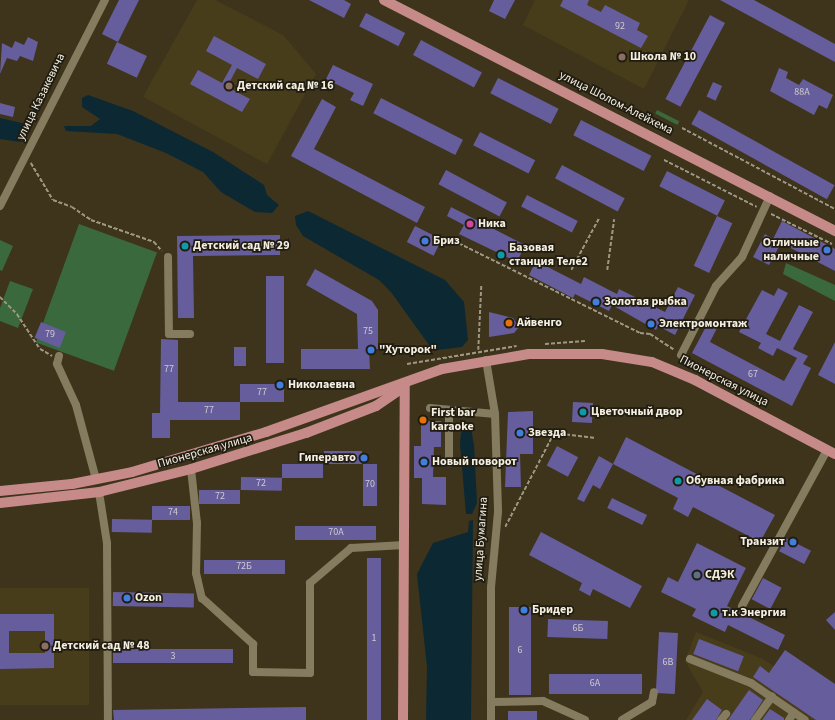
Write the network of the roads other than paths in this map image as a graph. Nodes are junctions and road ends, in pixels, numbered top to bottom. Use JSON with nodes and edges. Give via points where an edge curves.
{"nodes":[{"id":1,"x":105,"y":0,"type":"edge"},
{"id":2,"x":384,"y":0,"type":"edge"},
{"id":3,"x":770,"y":196,"type":"junction"},
{"id":4,"x":0,"y":206,"type":"edge"},
{"id":5,"x":835,"y":231,"type":"edge"},
{"id":6,"x":168,"y":257,"type":"road end"},
{"id":7,"x":190,"y":334,"type":"dead end"},
{"id":8,"x":681,"y":355,"type":"road end"},
{"id":9,"x":58,"y":360,"type":"road end"},
{"id":10,"x":486,"y":360,"type":"junction"},
{"id":11,"x":405,"y":385,"type":"junction"},
{"id":12,"x":430,"y":408,"type":"dead end"},
{"id":13,"x":449,"y":410,"type":"junction"},
{"id":14,"x":495,"y":414,"type":"junction"},
{"id":15,"x":831,"y":452,"type":"edge"},
{"id":16,"x":449,"y":463,"type":"dead end"},
{"id":17,"x":191,"y":469,"type":"junction"},
{"id":18,"x":96,"y":479,"type":"junction"},
{"id":19,"x":0,"y":491,"type":"edge"},
{"id":20,"x":99,"y":492,"type":"junction"},
{"id":21,"x":0,"y":503,"type":"edge"},
{"id":22,"x":404,"y":545,"type":"junction"},
{"id":23,"x":742,"y":606,"type":"dead end"},
{"id":24,"x":690,"y":659,"type":"dead end"},
{"id":25,"x":654,"y":692,"type":"dead end"},
{"id":26,"x":772,"y":697,"type":"junction"},
{"id":27,"x":491,"y":702,"type":"junction"},
{"id":28,"x":565,"y":711,"type":"junction"},
{"id":29,"x":794,"y":712,"type":"junction"},
{"id":30,"x":107,"y":720,"type":"edge"},
{"id":31,"x":403,"y":720,"type":"edge"},
{"id":32,"x":492,"y":720,"type":"edge"},
{"id":33,"x":565,"y":720,"type":"edge"},
{"id":34,"x":585,"y":720,"type":"edge"},
{"id":35,"x":622,"y":720,"type":"edge"},
{"id":36,"x":755,"y":720,"type":"edge"},
{"id":37,"x":789,"y":720,"type":"edge"},
{"id":38,"x":805,"y":720,"type":"edge"}],
"edges":[{"from":1,"to":4,"type":"street","name":"улица Казакевича"},
{"from":2,"to":3,"type":"main road","name":"улица Шолом-Алейхема"},
{"from":3,"to":5,"type":"main road","name":"улица Шолом-Алейхема"},
{"from":3,"to":8,"type":"street","via":[[742,257],[716,286]]},
{"from":6,"to":7,"type":"street","via":[[169,334]]},
{"from":9,"to":18,"type":"street","via":[[76,405]]},
{"from":10,"to":11,"type":"main road","name":"Пионерская улица","via":[[442,369]]},
{"from":10,"to":14,"type":"street","name":"улица Бумагина"},
{"from":10,"to":15,"type":"main road","name":"Пионерская улица","via":[[529,354],[582,354],[652,362],[695,380]]},
{"from":11,"to":17,"type":"main road","name":"Пионерская улица","via":[[376,406],[306,433]]},
{"from":11,"to":18,"type":"main road","name":"Пионерская улица","via":[[175,460]]},
{"from":11,"to":22,"type":"main road"},
{"from":12,"to":13,"type":"street"},
{"from":13,"to":14,"type":"street"},
{"from":13,"to":16,"type":"street"},
{"from":14,"to":27,"type":"street","name":"улица Бумагина","via":[[498,512],[491,587]]},
{"from":15,"to":23,"type":"street"},
{"from":17,"to":20,"type":"main road","name":"Пионерская улица"},
{"from":17,"to":22,"type":"street","via":[[197,523],[196,573],[202,598],[253,644],[253,672],[310,673],[310,583],[351,548]]},
{"from":18,"to":19,"type":"main road","name":"Пионерская улица"},
{"from":18,"to":20,"type":"main road"},
{"from":20,"to":21,"type":"main road","name":"Пионерская улица"},
{"from":20,"to":30,"type":"street","via":[[107,543]]},
{"from":22,"to":31,"type":"main road"},
{"from":24,"to":26,"type":"street","via":[[751,684]]},
{"from":25,"to":35,"type":"street","via":[[652,702]]},
{"from":26,"to":29,"type":"street"},
{"from":26,"to":36,"type":"street"},
{"from":27,"to":28,"type":"street","via":[[544,701]]},
{"from":27,"to":32,"type":"street","name":"улица Бумагина"},
{"from":28,"to":33,"type":"street"},
{"from":28,"to":34,"type":"street"},
{"from":29,"to":37,"type":"street"},
{"from":29,"to":38,"type":"street"}]}
